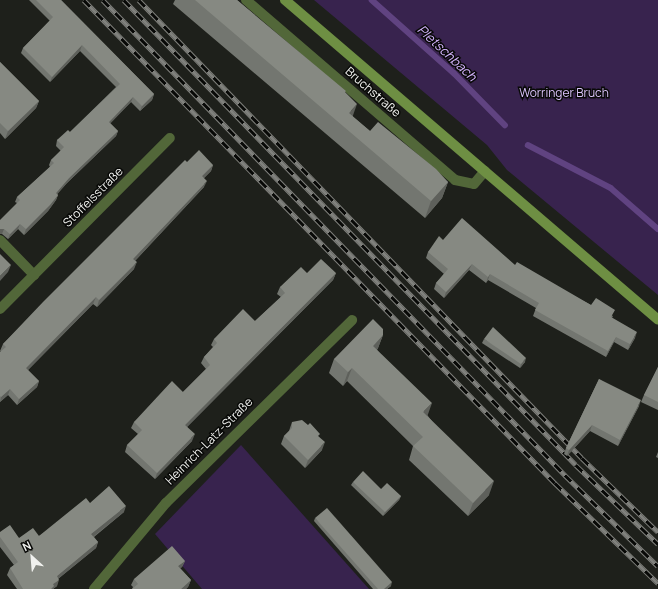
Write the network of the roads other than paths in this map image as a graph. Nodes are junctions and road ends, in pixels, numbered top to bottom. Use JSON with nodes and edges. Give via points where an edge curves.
{"nodes":[{"id":1,"x":246,"y":0,"type":"edge"},
{"id":2,"x":285,"y":0,"type":"edge"},
{"id":3,"x":170,"y":138,"type":"dead end"},
{"id":4,"x":485,"y":171,"type":"junction"},
{"id":5,"x":0,"y":240,"type":"edge"},
{"id":6,"x":34,"y":275,"type":"junction"},
{"id":7,"x":0,"y":309,"type":"edge"},
{"id":8,"x":352,"y":320,"type":"dead end"},
{"id":9,"x":658,"y":320,"type":"edge"},
{"id":10,"x":94,"y":589,"type":"edge"}],
"edges":[{"from":1,"to":4,"type":"street","name":"Bruchstraße","via":[[455,180],[474,184]]},
{"from":2,"to":4,"type":"main road","name":"Bruchstraße"},
{"from":3,"to":6,"type":"street","name":"Stoffelsstraße"},
{"from":4,"to":9,"type":"main road","name":"Bruchstraße"},
{"from":5,"to":6,"type":"street"},
{"from":6,"to":7,"type":"street","name":"Stoffelsstraße"},
{"from":8,"to":10,"type":"street","name":"Heinrich-Latz-Straße","via":[[166,503]]}]}
